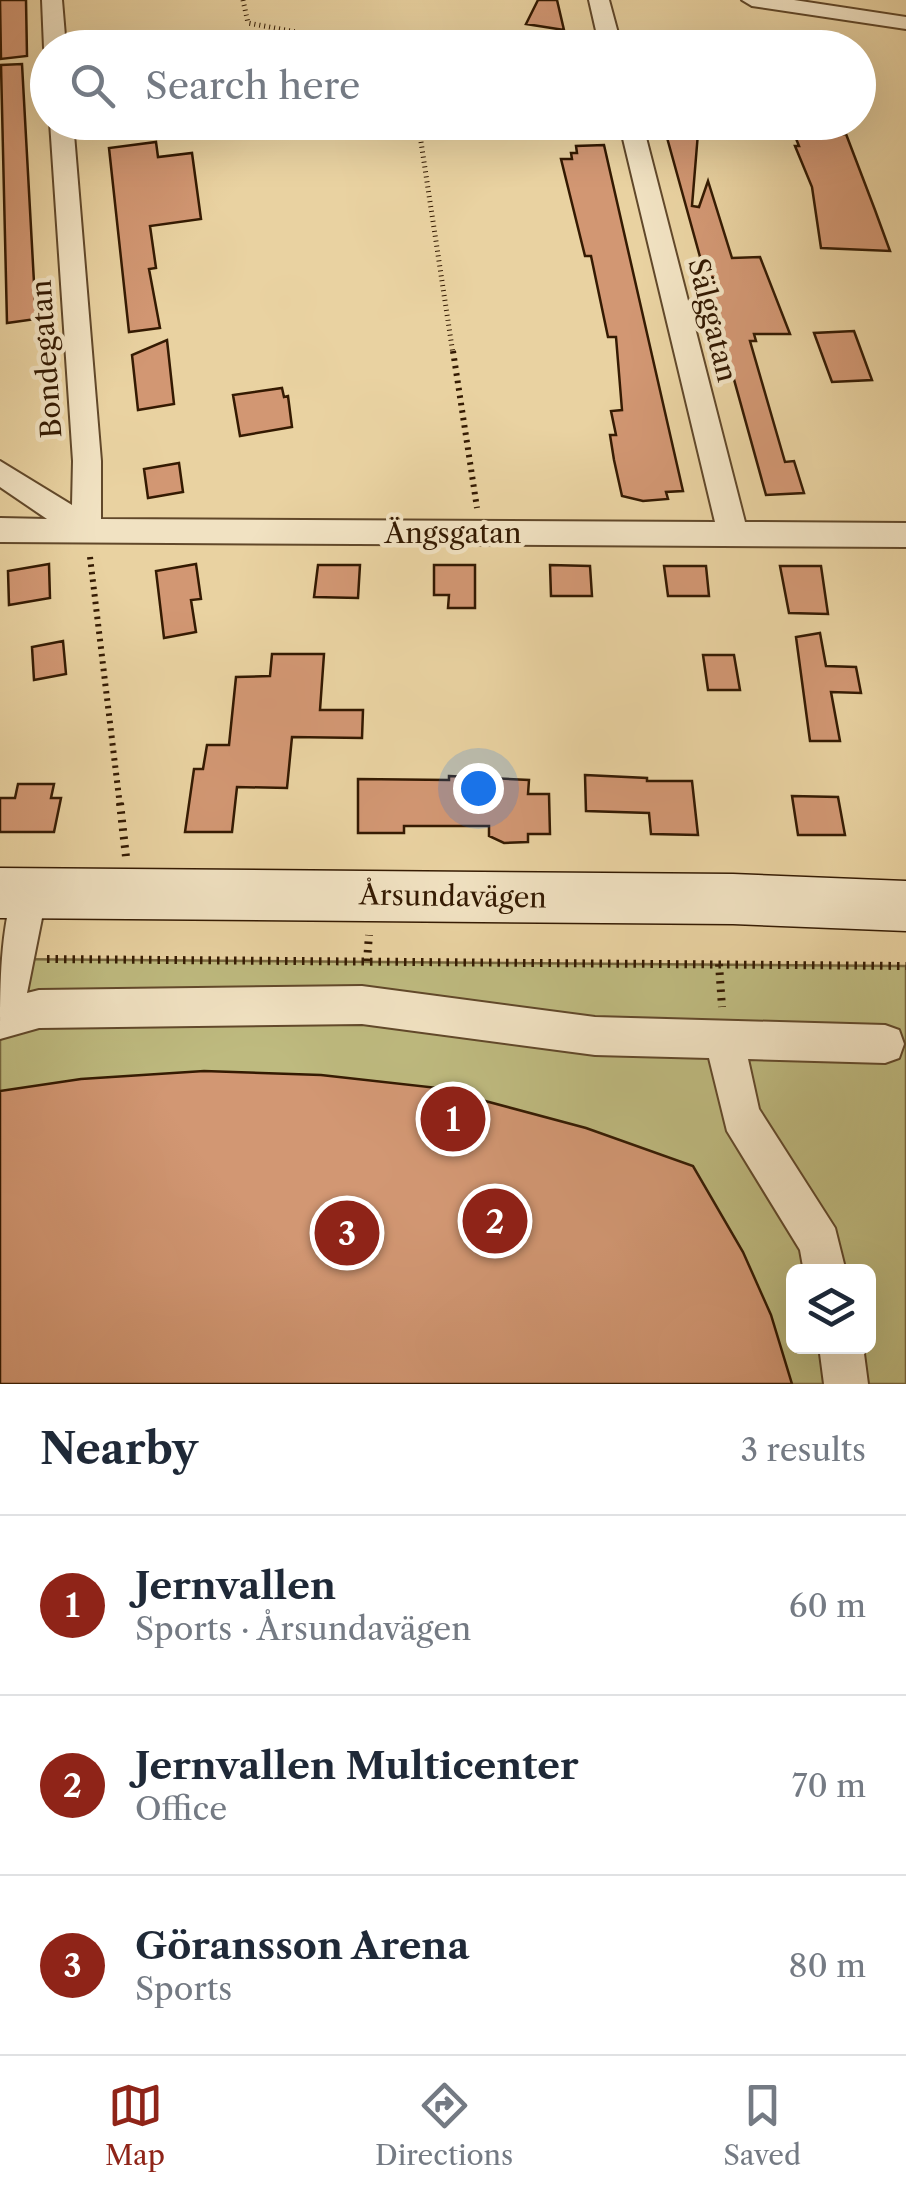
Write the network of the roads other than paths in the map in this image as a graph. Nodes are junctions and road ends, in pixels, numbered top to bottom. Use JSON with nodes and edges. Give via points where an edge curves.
{"nodes":[{"id":1,"x":52,"y":0,"type":"edge"},
{"id":2,"x":599,"y":0,"type":"edge"},
{"id":3,"x":752,"y":0,"type":"edge"},
{"id":4,"x":906,"y":23,"type":"edge"},
{"id":5,"x":54,"y":30,"type":"edge"},
{"id":6,"x":606,"y":30,"type":"edge"},
{"id":7,"x":62,"y":140,"type":"edge"},
{"id":8,"x":634,"y":140,"type":"edge"},
{"id":9,"x":0,"y":472,"type":"edge"},
{"id":10,"x":0,"y":530,"type":"edge"},
{"id":11,"x":86,"y":530,"type":"junction"},
{"id":12,"x":733,"y":534,"type":"junction"},
{"id":13,"x":906,"y":534,"type":"edge"},
{"id":14,"x":14,"y":893,"type":"edge"},
{"id":15,"x":906,"y":906,"type":"edge"},
{"id":16,"x":1,"y":1019,"type":"edge"},
{"id":17,"x":725,"y":1042,"type":"junction"},
{"id":18,"x":886,"y":1044,"type":"dead end"},
{"id":19,"x":824,"y":1264,"type":"edge"},
{"id":20,"x":842,"y":1354,"type":"edge"},
{"id":21,"x":846,"y":1384,"type":"edge"}],
"edges":[{"from":1,"to":5,"type":"street"},
{"from":2,"to":6,"type":"street"},
{"from":3,"to":4,"type":"street"},
{"from":7,"to":11,"type":"street","name":"Bondegatan"},
{"from":8,"to":12,"type":"street","name":"Sälggatan"},
{"from":9,"to":11,"type":"street"},
{"from":10,"to":11,"type":"street","name":"Ängsgatan"},
{"from":11,"to":12,"type":"street","name":"Ängsgatan"},
{"from":12,"to":13,"type":"street","name":"Ängsgatan"},
{"from":14,"to":15,"type":"main road","name":"Årsundavägen"},
{"from":14,"to":16,"type":"street","via":[[15,959]]},
{"from":16,"to":17,"type":"street","via":[[39,1010],[362,1005],[595,1036]]},
{"from":17,"to":18,"type":"street"},
{"from":17,"to":19,"type":"street","via":[[741,1117],[820,1243]]},
{"from":20,"to":21,"type":"street"}]}
